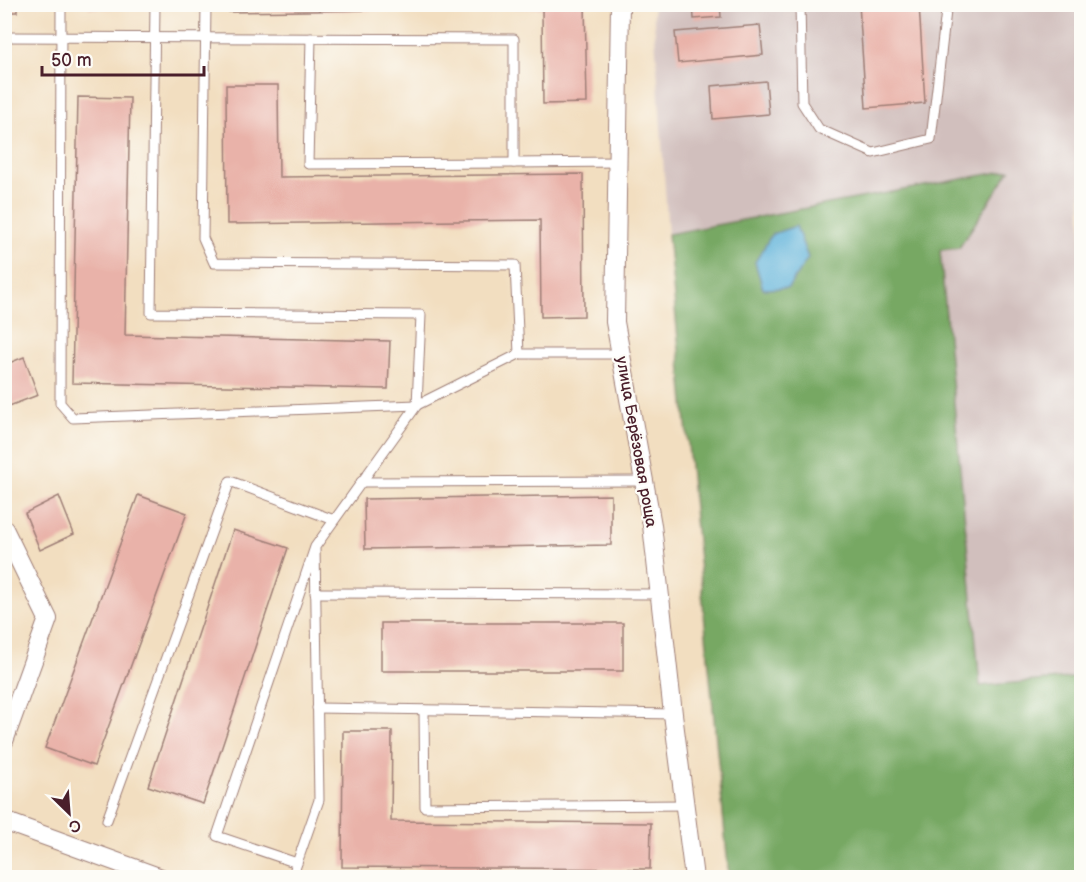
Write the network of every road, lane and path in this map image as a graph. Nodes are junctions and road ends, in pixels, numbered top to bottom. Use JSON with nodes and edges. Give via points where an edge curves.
{"nodes":[{"id":1,"x":61,"y":4,"type":"edge"},
{"id":2,"x":155,"y":4,"type":"edge"},
{"id":3,"x":206,"y":4,"type":"edge"},
{"id":4,"x":620,"y":4,"type":"edge"},
{"id":5,"x":800,"y":4,"type":"edge"},
{"id":6,"x":945,"y":4,"type":"edge"},
{"id":7,"x":4,"y":37,"type":"edge"},
{"id":8,"x":61,"y":38,"type":"junction"},
{"id":9,"x":154,"y":38,"type":"junction"},
{"id":10,"x":206,"y":38,"type":"junction"},
{"id":11,"x":311,"y":38,"type":"junction"},
{"id":12,"x":618,"y":162,"type":"junction"},
{"id":13,"x":514,"y":163,"type":"junction"},
{"id":14,"x":519,"y":354,"type":"junction"},
{"id":15,"x":621,"y":354,"type":"junction"},
{"id":16,"x":417,"y":405,"type":"junction"},
{"id":17,"x":644,"y":481,"type":"junction"},
{"id":18,"x":361,"y":482,"type":"junction"},
{"id":19,"x":334,"y":520,"type":"junction"},
{"id":20,"x":4,"y":529,"type":"edge"},
{"id":21,"x":315,"y":547,"type":"junction"},
{"id":22,"x":315,"y":593,"type":"junction"},
{"id":23,"x":659,"y":594,"type":"junction"},
{"id":24,"x":318,"y":708,"type":"junction"},
{"id":25,"x":424,"y":710,"type":"junction"},
{"id":26,"x":673,"y":714,"type":"junction"},
{"id":27,"x":4,"y":741,"type":"edge"},
{"id":28,"x":685,"y":805,"type":"junction"},
{"id":29,"x":107,"y":820,"type":"dead end"},
{"id":30,"x":4,"y":821,"type":"edge"},
{"id":31,"x":297,"y":863,"type":"junction"},
{"id":32,"x":161,"y":878,"type":"edge"},
{"id":33,"x":292,"y":878,"type":"edge"},
{"id":34,"x":694,"y":878,"type":"edge"}],
"edges":[{"from":1,"to":8,"type":"lane"},
{"from":2,"to":9,"type":"lane"},
{"from":3,"to":10,"type":"lane"},
{"from":4,"to":12,"type":"street","name":"улица Берёзовая роща"},
{"from":5,"to":6,"type":"lane","via":[[802,103],[819,129],[873,153],[931,139]]},
{"from":7,"to":8,"type":"lane"},
{"from":8,"to":9,"type":"lane"},
{"from":8,"to":16,"type":"lane","via":[[60,403],[72,418]]},
{"from":9,"to":10,"type":"lane"},
{"from":9,"to":16,"type":"lane","via":[[151,313],[421,315]]},
{"from":10,"to":11,"type":"lane"},
{"from":10,"to":14,"type":"lane","via":[[203,238],[214,263],[515,265]]},
{"from":11,"to":13,"type":"lane","via":[[514,39]]},
{"from":11,"to":13,"type":"lane","via":[[308,164]]},
{"from":12,"to":13,"type":"lane"},
{"from":12,"to":15,"type":"street","name":"улица Берёзовая роща","via":[[615,322]]},
{"from":14,"to":15,"type":"lane"},
{"from":14,"to":16,"type":"lane"},
{"from":15,"to":17,"type":"street","name":"улица Берёзовая роща"},
{"from":16,"to":18,"type":"lane"},
{"from":17,"to":18,"type":"lane"},
{"from":17,"to":23,"type":"street","name":"улица Берёзовая роща"},
{"from":18,"to":19,"type":"lane"},
{"from":19,"to":21,"type":"lane"},
{"from":19,"to":29,"type":"lane","via":[[230,481]]},
{"from":20,"to":27,"type":"street","via":[[48,619]]},
{"from":21,"to":22,"type":"lane"},
{"from":21,"to":31,"type":"lane","via":[[217,836]]},
{"from":22,"to":23,"type":"lane"},
{"from":22,"to":24,"type":"lane"},
{"from":23,"to":26,"type":"street","name":"улица Берёзовая роща"},
{"from":24,"to":25,"type":"lane"},
{"from":24,"to":31,"type":"lane","via":[[319,800]]},
{"from":25,"to":26,"type":"lane"},
{"from":25,"to":28,"type":"lane","via":[[424,807]]},
{"from":26,"to":28,"type":"street","name":"улица Берёзовая роща"},
{"from":28,"to":34,"type":"street","name":"улица Берёзовая роща"},
{"from":30,"to":32,"type":"street"},
{"from":31,"to":33,"type":"lane"}]}
